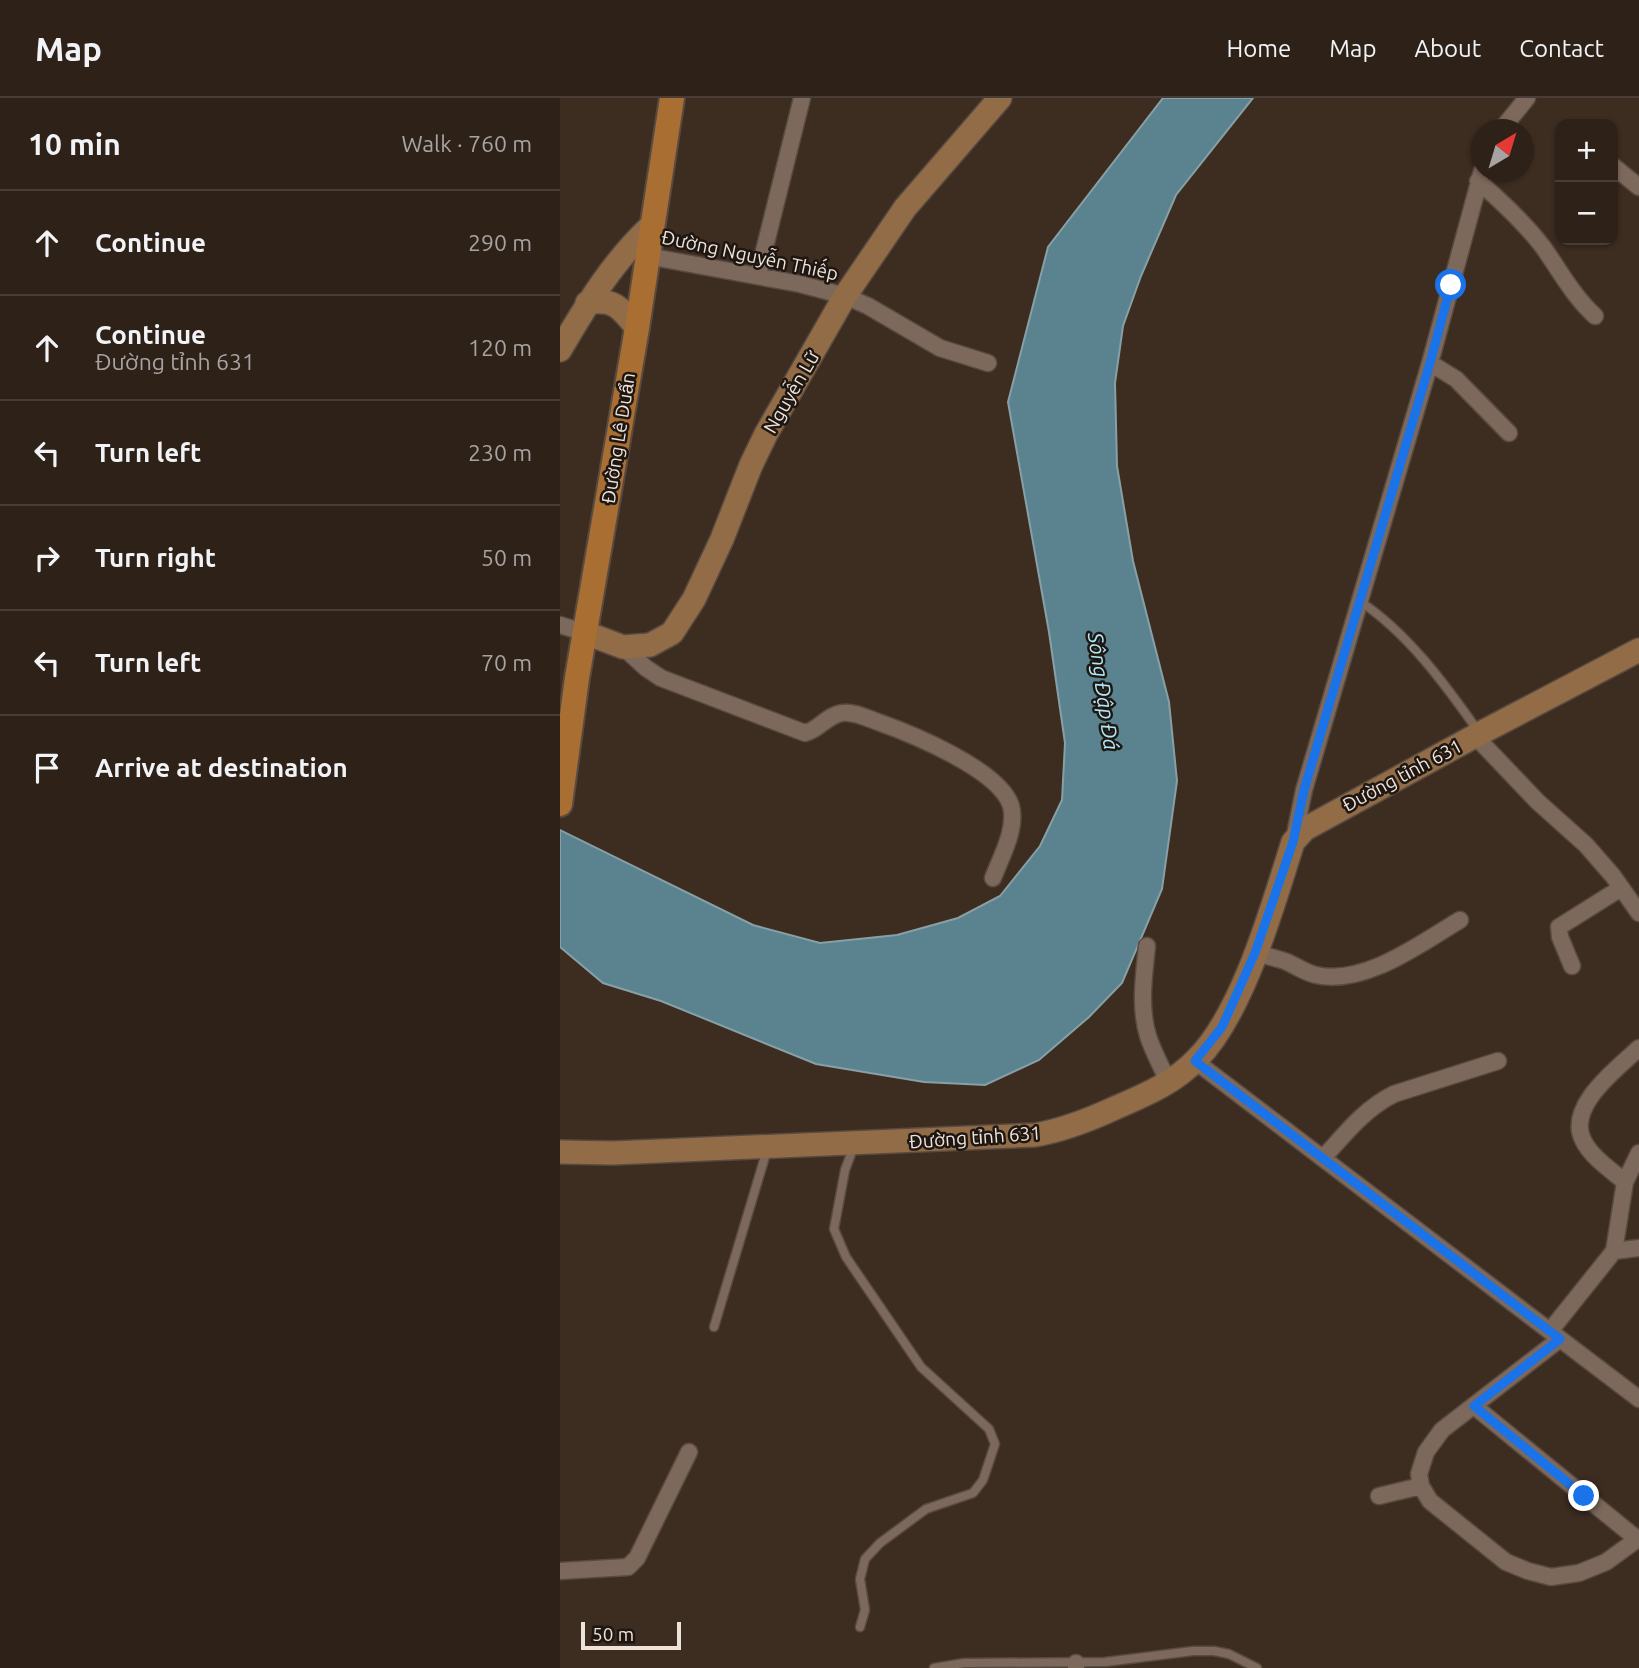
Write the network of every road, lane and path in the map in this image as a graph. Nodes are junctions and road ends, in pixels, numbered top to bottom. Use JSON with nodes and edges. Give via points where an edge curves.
{"nodes":[{"id":1,"x":672,"y":98,"type":"edge"},
{"id":2,"x":802,"y":98,"type":"edge"},
{"id":3,"x":1000,"y":98,"type":"edge"},
{"id":4,"x":1527,"y":98,"type":"edge"},
{"id":5,"x":1510,"y":119,"type":"edge"},
{"id":6,"x":1618,"y":170,"type":"edge"},
{"id":7,"x":1478,"y":182,"type":"edge"},
{"id":8,"x":1485,"y":182,"type":"edge"},
{"id":9,"x":1639,"y":187,"type":"edge"},
{"id":10,"x":652,"y":225,"type":"junction"},
{"id":11,"x":647,"y":256,"type":"junction"},
{"id":12,"x":758,"y":275,"type":"junction"},
{"id":13,"x":845,"y":296,"type":"junction"},
{"id":14,"x":587,"y":303,"type":"junction"},
{"id":15,"x":1595,"y":316,"type":"dead end"},
{"id":16,"x":637,"y":328,"type":"junction"},
{"id":17,"x":560,"y":350,"type":"edge"},
{"id":18,"x":988,"y":362,"type":"dead end"},
{"id":19,"x":1430,"y":363,"type":"junction"},
{"id":20,"x":1509,"y":433,"type":"dead end"},
{"id":21,"x":1359,"y":600,"type":"junction"},
{"id":22,"x":560,"y":625,"type":"edge"},
{"id":23,"x":586,"y":634,"type":"junction"},
{"id":24,"x":623,"y":647,"type":"junction"},
{"id":25,"x":1639,"y":650,"type":"edge"},
{"id":26,"x":568,"y":675,"type":"edge"},
{"id":27,"x":1477,"y":734,"type":"junction"},
{"id":28,"x":560,"y":804,"type":"edge"},
{"id":29,"x":1293,"y":842,"type":"junction"},
{"id":30,"x":993,"y":878,"type":"dead end"},
{"id":31,"x":1620,"y":888,"type":"junction"},
{"id":32,"x":1639,"y":913,"type":"edge"},
{"id":33,"x":1460,"y":920,"type":"dead end"},
{"id":34,"x":1147,"y":946,"type":"dead end"},
{"id":35,"x":1255,"y":953,"type":"junction"},
{"id":36,"x":1572,"y":966,"type":"dead end"},
{"id":37,"x":1639,"y":1048,"type":"edge"},
{"id":38,"x":1195,"y":1061,"type":"junction"},
{"id":39,"x":1498,"y":1061,"type":"dead end"},
{"id":40,"x":1168,"y":1082,"type":"junction"},
{"id":41,"x":855,"y":1144,"type":"junction"},
{"id":42,"x":768,"y":1147,"type":"junction"},
{"id":43,"x":560,"y":1152,"type":"edge"},
{"id":44,"x":1639,"y":1153,"type":"edge"},
{"id":45,"x":1323,"y":1158,"type":"junction"},
{"id":46,"x":1631,"y":1173,"type":"edge"},
{"id":47,"x":1639,"y":1248,"type":"edge"},
{"id":48,"x":1614,"y":1251,"type":"junction"},
{"id":49,"x":714,"y":1327,"type":"dead end"},
{"id":50,"x":1555,"y":1335,"type":"junction"},
{"id":51,"x":1639,"y":1399,"type":"edge"},
{"id":52,"x":1474,"y":1406,"type":"junction"},
{"id":53,"x":689,"y":1452,"type":"dead end"},
{"id":54,"x":1421,"y":1486,"type":"junction"},
{"id":55,"x":1379,"y":1496,"type":"dead end"},
{"id":56,"x":1638,"y":1539,"type":"edge"},
{"id":57,"x":560,"y":1571,"type":"edge"},
{"id":58,"x":860,"y":1627,"type":"dead end"},
{"id":59,"x":1076,"y":1665,"type":"edge"},
{"id":60,"x":934,"y":1668,"type":"edge"},
{"id":61,"x":1257,"y":1668,"type":"edge"}],
"edges":[{"from":1,"to":10,"type":"main road","name":"Đường Lê Duẩn"},
{"from":2,"to":12,"type":"street"},
{"from":3,"to":13,"type":"main road","name":"Nguyễn Lữ","via":[[905,208]]},
{"from":4,"to":5,"type":"street"},
{"from":6,"to":9,"type":"street"},
{"from":7,"to":19,"type":"street"},
{"from":8,"to":15,"type":"street","via":[[1541,244],[1571,291]]},
{"from":10,"to":11,"type":"main road","name":"Đường Lê Duẩn"},
{"from":10,"to":14,"type":"main road","via":[[620,256]]},
{"from":11,"to":12,"type":"street","name":"Đường Nguyễn Thiếp"},
{"from":11,"to":16,"type":"main road","name":"Đường Lê Duẩn"},
{"from":12,"to":13,"type":"street","name":"Đường Nguyễn Thiếp"},
{"from":13,"to":18,"type":"street","name":"Đường Nguyễn Thiếp","via":[[940,348]]},
{"from":13,"to":24,"type":"main road","name":"Nguyễn Lữ","via":[[761,444],[683,618],[672,633],[650,645]]},
{"from":14,"to":16,"type":"main road","via":[[614,304]]},
{"from":14,"to":17,"type":"main road"},
{"from":16,"to":23,"type":"main road","name":"Đường Lê Duẩn"},
{"from":19,"to":20,"type":"street","via":[[1456,379]]},
{"from":19,"to":21,"type":"street"},
{"from":21,"to":27,"type":"lane","via":[[1399,633],[1457,701]]},
{"from":21,"to":29,"type":"street"},
{"from":22,"to":23,"type":"street"},
{"from":23,"to":24,"type":"main road","name":"Nguyễn Lữ"},
{"from":23,"to":26,"type":"main road","name":"Đường Lê Duẩn"},
{"from":24,"to":30,"type":"street","via":[[661,678],[805,733],[847,713],[947,751],[990,780],[1012,809],[1010,833]]},
{"from":25,"to":27,"type":"main road","name":"Đường tỉnh 631"},
{"from":26,"to":28,"type":"main road","name":"Đường Lê Duẩn"},
{"from":27,"to":29,"type":"main road","name":"Đường tỉnh 631","via":[[1318,820]]},
{"from":27,"to":31,"type":"street","via":[[1538,802],[1586,845]]},
{"from":29,"to":35,"type":"main road","name":"Đường tỉnh 631"},
{"from":31,"to":32,"type":"street"},
{"from":31,"to":36,"type":"street","via":[[1559,927]]},
{"from":33,"to":35,"type":"street","via":[[1390,961],[1344,975],[1314,975]]},
{"from":34,"to":40,"type":"street","via":[[1144,1015]]},
{"from":35,"to":38,"type":"main road","name":"Đường tỉnh 631","via":[[1222,1027]]},
{"from":37,"to":46,"type":"street","via":[[1602,1083],[1580,1118],[1582,1139],[1596,1156]]},
{"from":38,"to":40,"type":"main road","name":"Đường tỉnh 631"},
{"from":38,"to":45,"type":"street"},
{"from":39,"to":45,"type":"street","via":[[1379,1101]]},
{"from":40,"to":41,"type":"main road","name":"Đường tỉnh 631","via":[[1074,1126],[1035,1135]]},
{"from":41,"to":42,"type":"main road","name":"Đường tỉnh 631"},
{"from":41,"to":58,"type":"lane","via":[[843,1181],[835,1237],[920,1367],[989,1429],[995,1444],[979,1488],[926,1509],[865,1559],[860,1579],[864,1610]]},
{"from":42,"to":43,"type":"main road","name":"Đường tỉnh 631"},
{"from":42,"to":49,"type":"lane"},
{"from":44,"to":46,"type":"street"},
{"from":45,"to":50,"type":"street"},
{"from":46,"to":48,"type":"street"},
{"from":47,"to":48,"type":"street"},
{"from":48,"to":50,"type":"street"},
{"from":50,"to":51,"type":"street"},
{"from":50,"to":52,"type":"street"},
{"from":52,"to":54,"type":"street","via":[[1433,1440],[1419,1474]]},
{"from":52,"to":56,"type":"street"},
{"from":53,"to":57,"type":"street","via":[[637,1558],[628,1567]]},
{"from":54,"to":55,"type":"street"},
{"from":54,"to":56,"type":"street","via":[[1430,1501],[1506,1562],[1528,1572],[1551,1577],[1579,1573],[1606,1562]]},
{"from":59,"to":60,"type":"lane","via":[[964,1663]]},
{"from":59,"to":61,"type":"lane","via":[[1214,1651]]}]}
